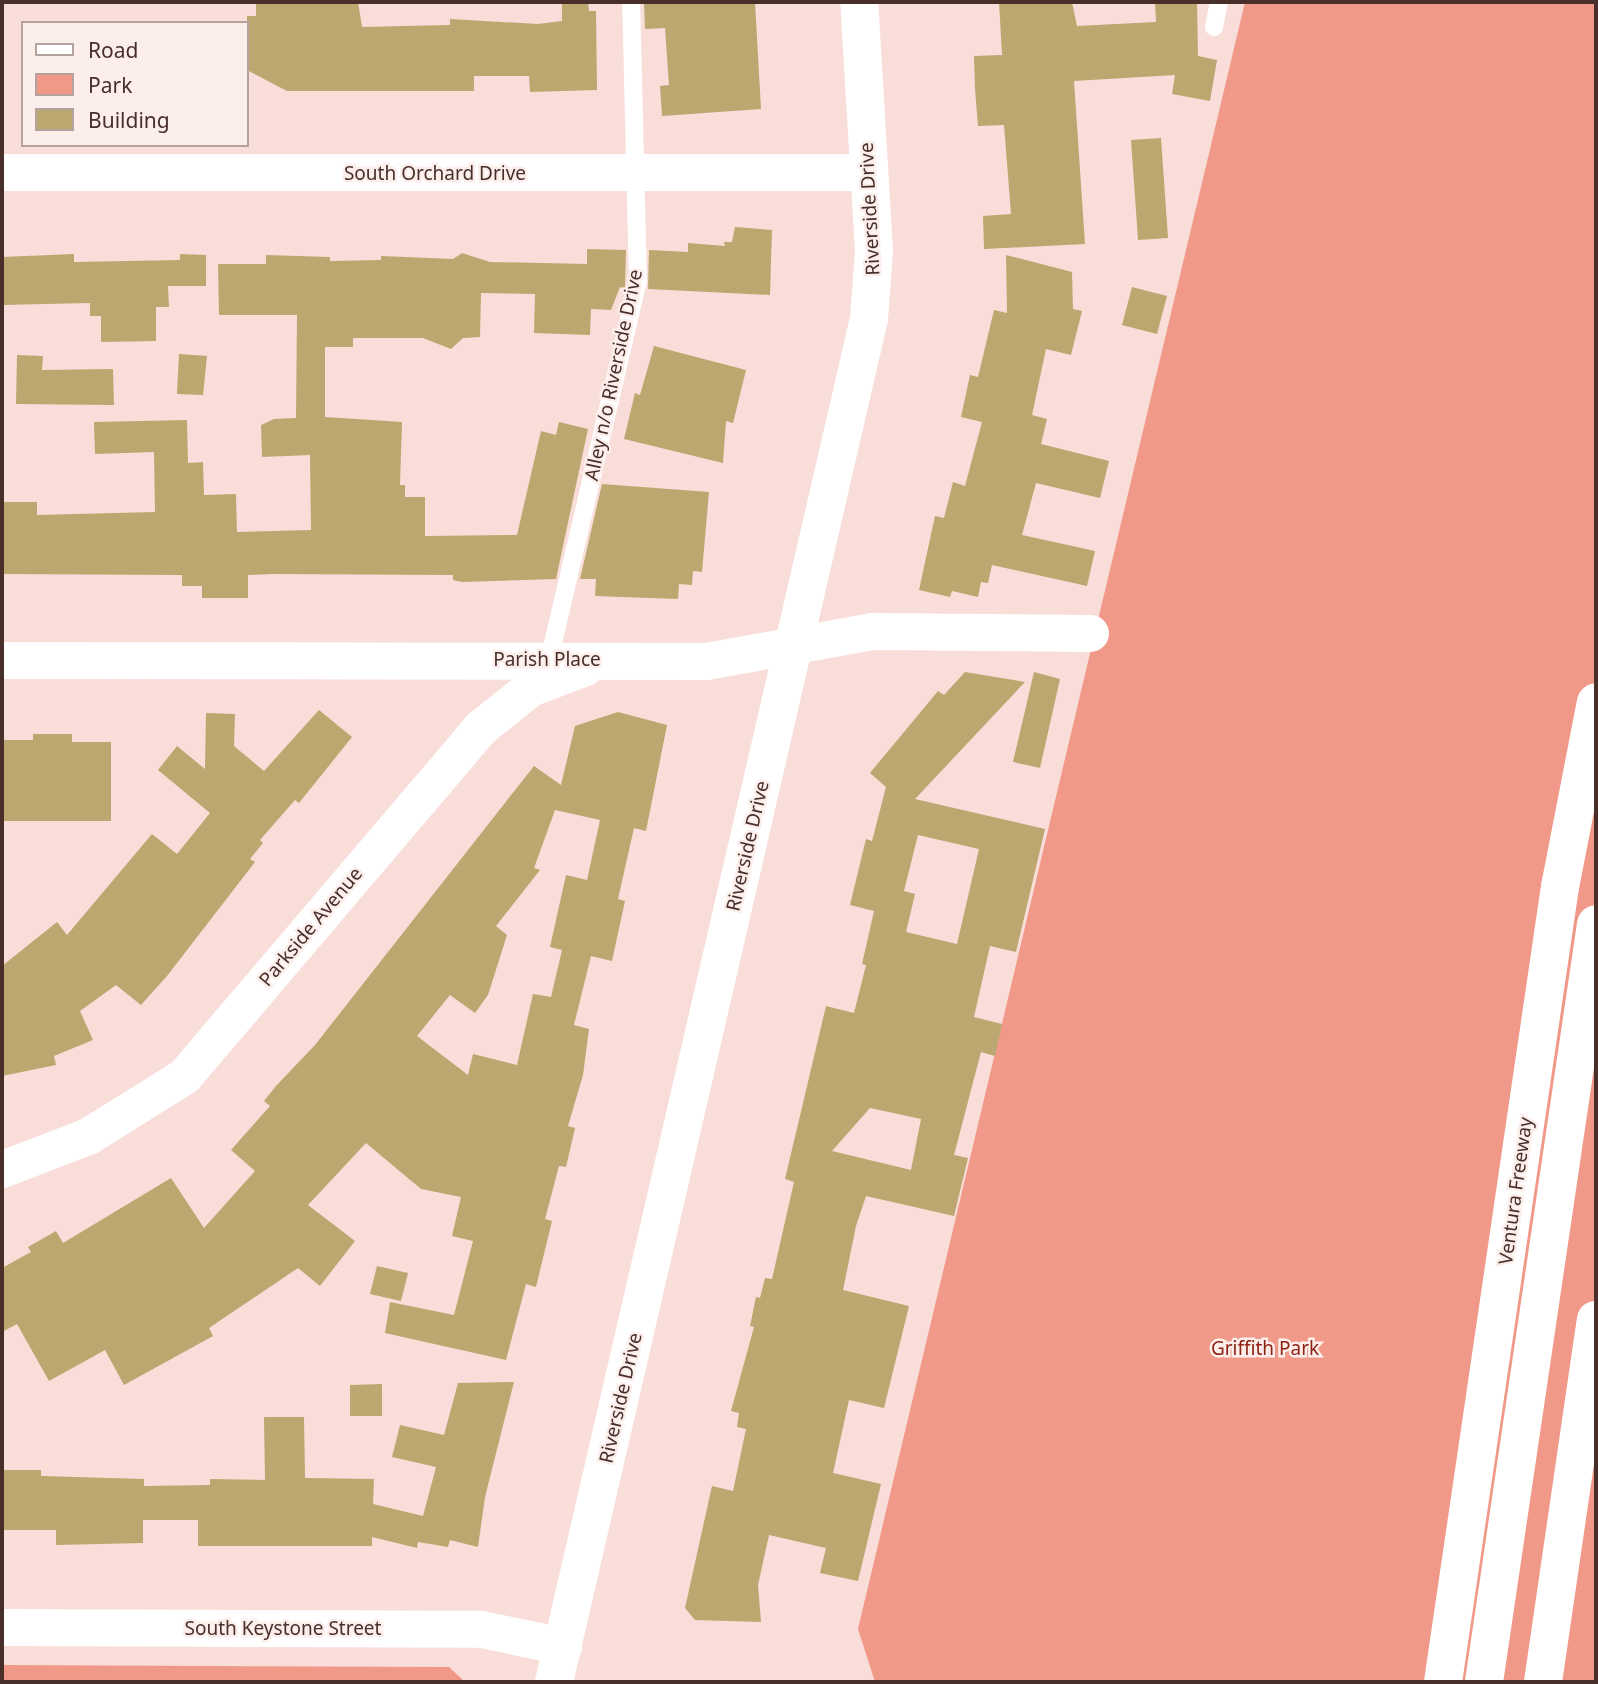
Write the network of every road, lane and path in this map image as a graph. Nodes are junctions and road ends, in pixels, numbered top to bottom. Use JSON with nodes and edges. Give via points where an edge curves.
{"nodes":[{"id":1,"x":631,"y":2,"type":"edge"},
{"id":2,"x":859,"y":2,"type":"edge"},
{"id":3,"x":1219,"y":2,"type":"edge"},
{"id":4,"x":1214,"y":27,"type":"dead end"},
{"id":5,"x":868,"y":172,"type":"junction"},
{"id":6,"x":2,"y":173,"type":"edge"},
{"id":7,"x":637,"y":175,"type":"junction"},
{"id":8,"x":1090,"y":632,"type":"dead end"},
{"id":9,"x":794,"y":646,"type":"junction"},
{"id":10,"x":2,"y":660,"type":"edge"},
{"id":11,"x":549,"y":660,"type":"junction"},
{"id":12,"x":602,"y":660,"type":"junction"},
{"id":13,"x":1596,"y":702,"type":"edge"},
{"id":14,"x":1596,"y":924,"type":"edge"},
{"id":15,"x":1596,"y":1087,"type":"edge"},
{"id":16,"x":2,"y":1169,"type":"edge"},
{"id":17,"x":1596,"y":1320,"type":"edge"},
{"id":18,"x":2,"y":1627,"type":"edge"},
{"id":19,"x":559,"y":1664,"type":"edge"},
{"id":20,"x":1443,"y":1682,"type":"edge"},
{"id":21,"x":1484,"y":1682,"type":"edge"},
{"id":22,"x":1509,"y":1682,"type":"edge"},
{"id":23,"x":1544,"y":1682,"type":"edge"}],
"edges":[{"from":1,"to":7,"type":"lane","name":"Alley n/o Riverside Drive"},
{"from":2,"to":5,"type":"main road","name":"Riverside Drive"},
{"from":3,"to":4,"type":"lane"},
{"from":5,"to":7,"type":"street","name":"South Orchard Drive"},
{"from":5,"to":9,"type":"main road","name":"Riverside Drive","via":[[874,251],[869,319]]},
{"from":6,"to":7,"type":"street","name":"South Orchard Drive"},
{"from":7,"to":11,"type":"lane","name":"Alley n/o Riverside Drive","via":[[638,282]]},
{"from":8,"to":9,"type":"street","name":"Parish Place","via":[[872,631]]},
{"from":9,"to":12,"type":"street","name":"Parish Place","via":[[706,662]]},
{"from":9,"to":19,"type":"main road","name":"Riverside Drive"},
{"from":10,"to":11,"type":"street","name":"Parish Place"},
{"from":11,"to":12,"type":"street","name":"Parish Place"},
{"from":12,"to":16,"type":"street","name":"Parkside Avenue","via":[[530,688],[480,728],[184,1076],[88,1136]]},
{"from":13,"to":20,"type":"main road","name":"Ventura Freeway","via":[[1560,887]]},
{"from":14,"to":21,"type":"main road"},
{"from":15,"to":22,"type":"main road"},
{"from":17,"to":23,"type":"main road"},
{"from":18,"to":19,"type":"street","name":"South Keystone Street","via":[[481,1629]]}]}
